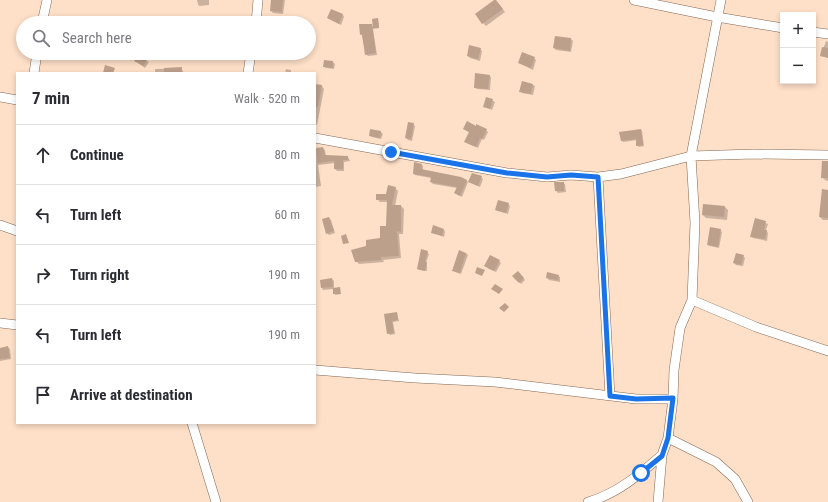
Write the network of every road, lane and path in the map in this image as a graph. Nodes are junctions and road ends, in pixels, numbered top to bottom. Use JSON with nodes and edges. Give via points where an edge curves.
{"nodes":[{"id":1,"x":46,"y":0,"type":"edge"},
{"id":2,"x":258,"y":0,"type":"edge"},
{"id":3,"x":634,"y":0,"type":"edge"},
{"id":4,"x":721,"y":0,"type":"edge"},
{"id":5,"x":43,"y":16,"type":"edge"},
{"id":6,"x":257,"y":16,"type":"edge"},
{"id":7,"x":717,"y":17,"type":"junction"},
{"id":8,"x":780,"y":28,"type":"edge"},
{"id":9,"x":816,"y":32,"type":"edge"},
{"id":10,"x":828,"y":34,"type":"edge"},
{"id":11,"x":36,"y":60,"type":"edge"},
{"id":12,"x":250,"y":60,"type":"edge"},
{"id":13,"x":34,"y":72,"type":"edge"},
{"id":14,"x":248,"y":72,"type":"edge"},
{"id":15,"x":0,"y":97,"type":"edge"},
{"id":16,"x":16,"y":100,"type":"edge"},
{"id":17,"x":316,"y":138,"type":"edge"},
{"id":18,"x":828,"y":155,"type":"edge"},
{"id":19,"x":691,"y":156,"type":"junction"},
{"id":20,"x":598,"y":177,"type":"junction"},
{"id":21,"x":0,"y":225,"type":"edge"},
{"id":22,"x":16,"y":231,"type":"edge"},
{"id":23,"x":692,"y":300,"type":"junction"},
{"id":24,"x":0,"y":323,"type":"edge"},
{"id":25,"x":16,"y":325,"type":"edge"},
{"id":26,"x":828,"y":350,"type":"edge"},
{"id":27,"x":316,"y":370,"type":"edge"},
{"id":28,"x":610,"y":396,"type":"junction"},
{"id":29,"x":673,"y":398,"type":"junction"},
{"id":30,"x":192,"y":424,"type":"edge"},
{"id":31,"x":668,"y":438,"type":"junction"},
{"id":32,"x":662,"y":456,"type":"junction"},
{"id":33,"x":216,"y":502,"type":"edge"},
{"id":34,"x":588,"y":502,"type":"edge"},
{"id":35,"x":658,"y":502,"type":"edge"},
{"id":36,"x":748,"y":502,"type":"edge"}],
"edges":[{"from":1,"to":5,"type":"street"},
{"from":2,"to":6,"type":"street"},
{"from":3,"to":7,"type":"street"},
{"from":4,"to":7,"type":"street"},
{"from":7,"to":8,"type":"street"},
{"from":7,"to":19,"type":"street"},
{"from":9,"to":10,"type":"street"},
{"from":11,"to":13,"type":"street"},
{"from":12,"to":14,"type":"street"},
{"from":15,"to":16,"type":"street"},
{"from":17,"to":20,"type":"street","via":[[507,173],[547,177]]},
{"from":18,"to":19,"type":"street"},
{"from":19,"to":20,"type":"street","via":[[621,174]]},
{"from":19,"to":23,"type":"street","via":[[695,223]]},
{"from":20,"to":28,"type":"street"},
{"from":21,"to":22,"type":"street"},
{"from":23,"to":26,"type":"street","via":[[756,327]]},
{"from":23,"to":29,"type":"street","via":[[680,328]]},
{"from":24,"to":25,"type":"street"},
{"from":27,"to":28,"type":"street","via":[[495,382]]},
{"from":28,"to":29,"type":"street","via":[[636,399]]},
{"from":29,"to":31,"type":"street"},
{"from":30,"to":33,"type":"street"},
{"from":31,"to":32,"type":"street"},
{"from":31,"to":36,"type":"street","via":[[716,462],[735,479]]},
{"from":32,"to":34,"type":"street","via":[[622,487]]},
{"from":32,"to":35,"type":"street"}]}
